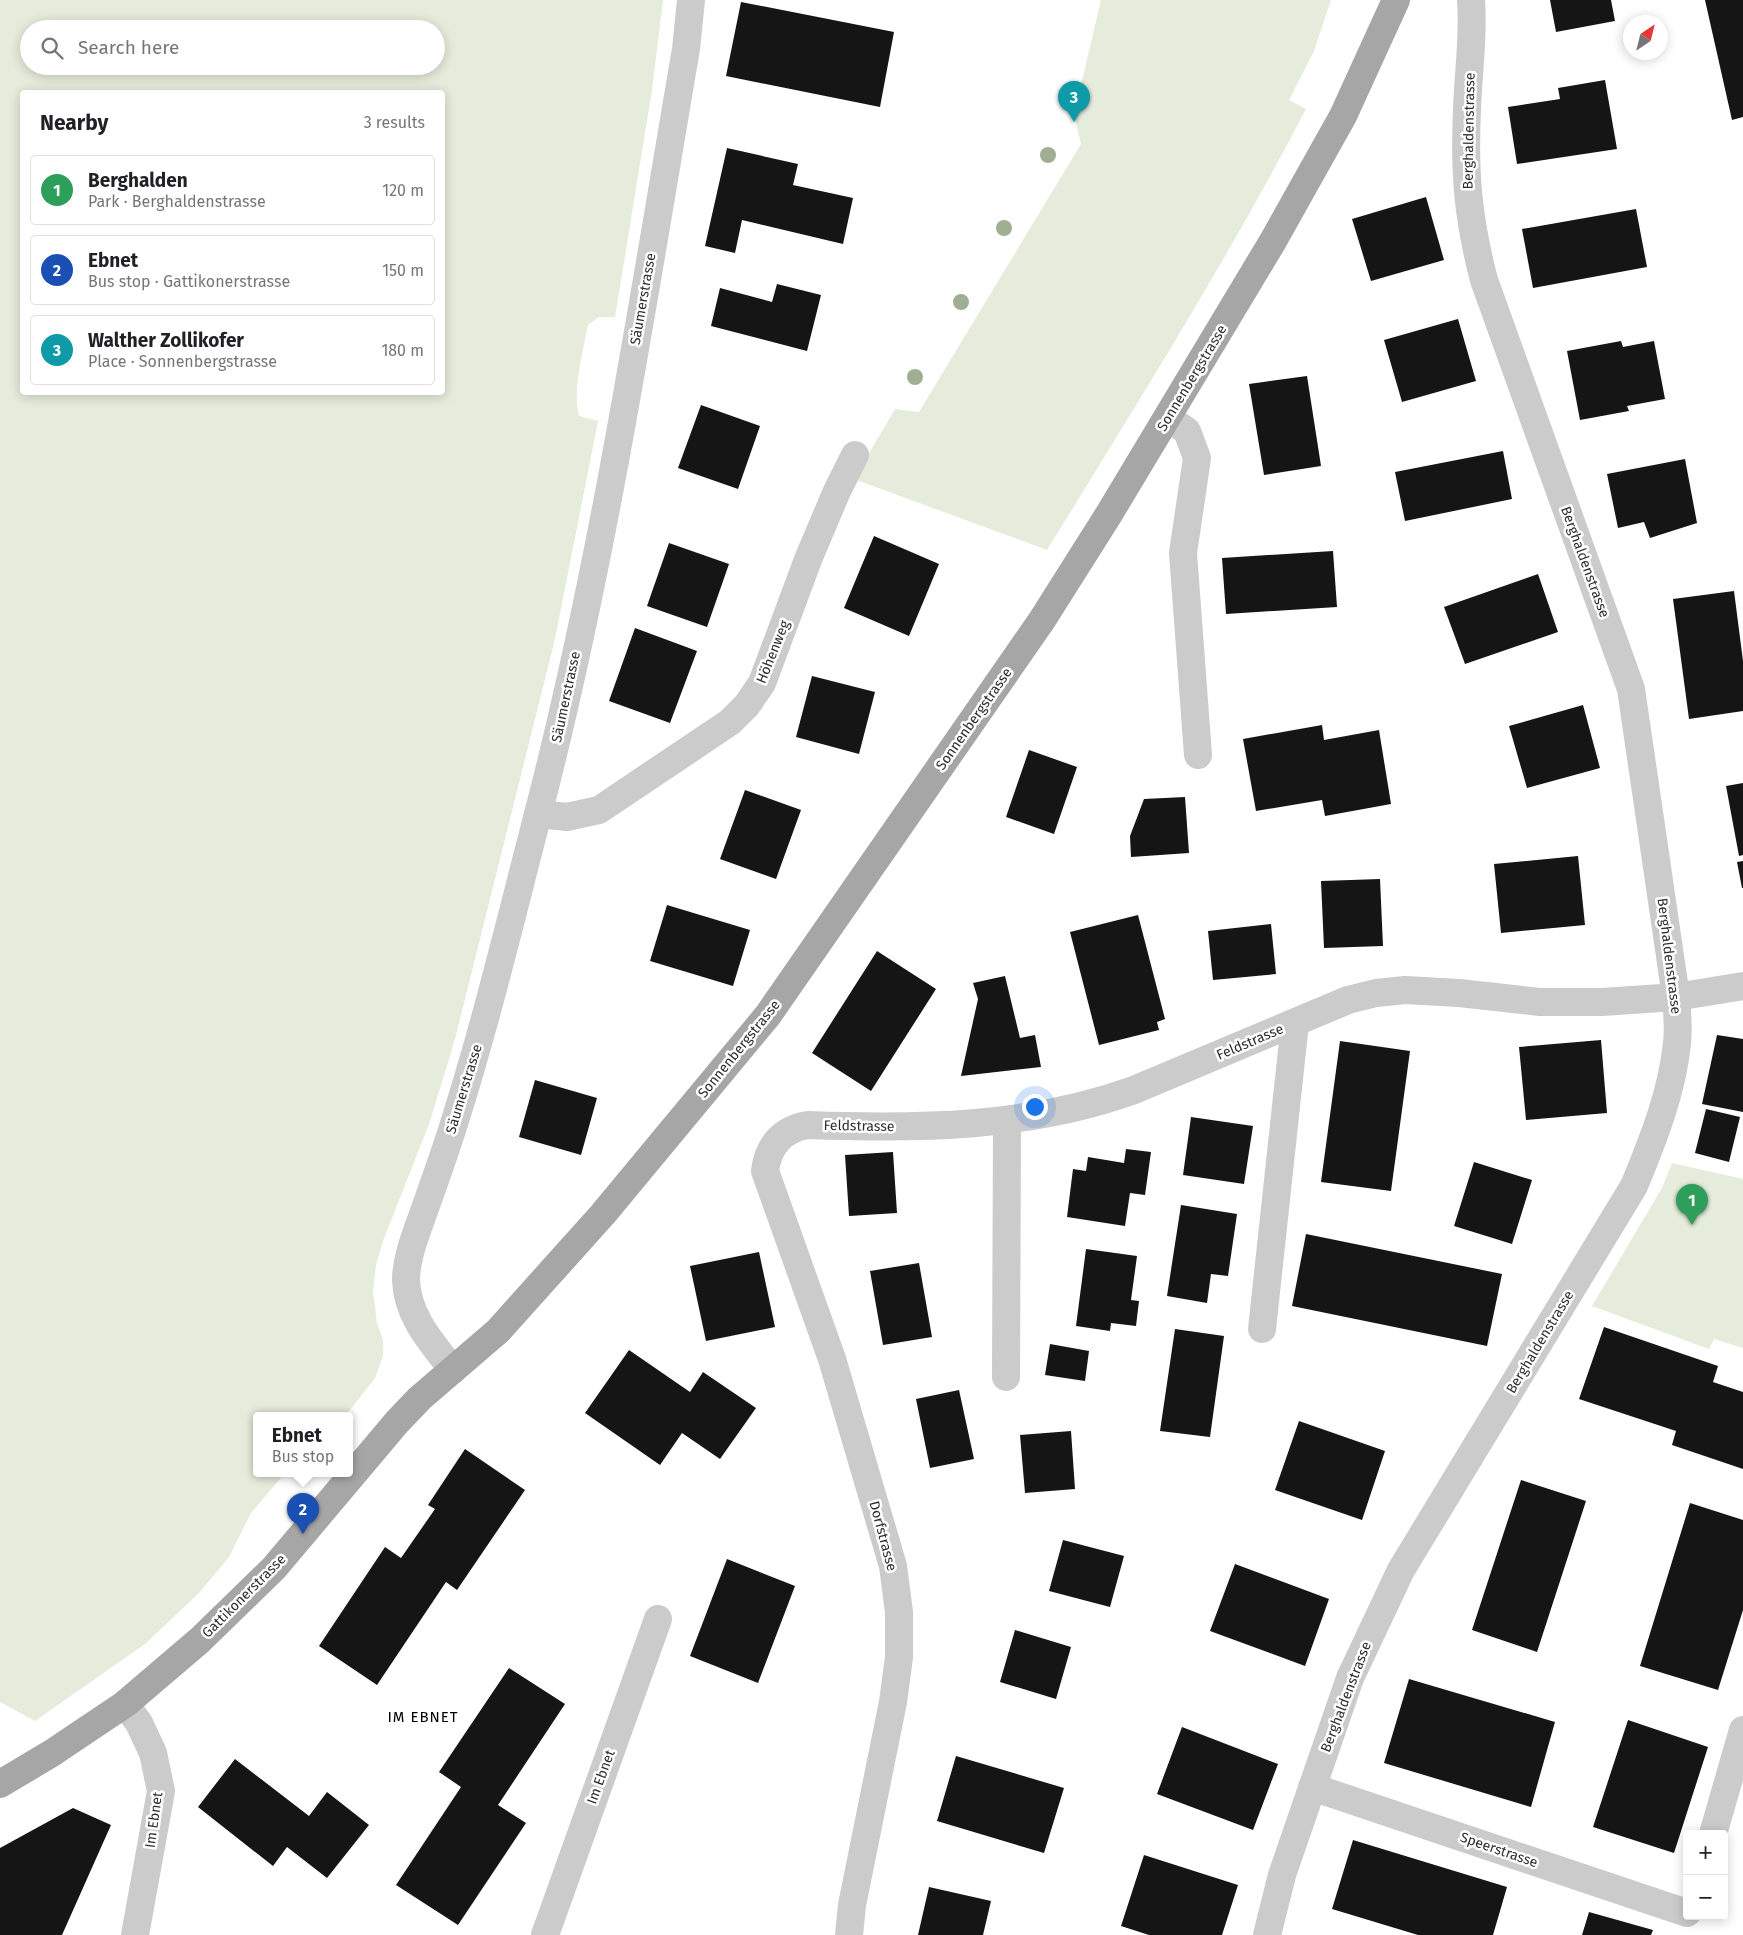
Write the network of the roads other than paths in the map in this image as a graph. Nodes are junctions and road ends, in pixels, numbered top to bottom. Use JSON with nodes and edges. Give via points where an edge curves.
{"nodes":[{"id":1,"x":691,"y":0,"type":"edge"},
{"id":2,"x":1396,"y":0,"type":"edge"},
{"id":3,"x":1472,"y":0,"type":"edge"},
{"id":4,"x":1168,"y":418,"type":"junction"},
{"id":5,"x":854,"y":455,"type":"dead end"},
{"id":6,"x":1198,"y":755,"type":"dead end"},
{"id":7,"x":539,"y":814,"type":"junction"},
{"id":8,"x":1743,"y":986,"type":"edge"},
{"id":9,"x":1676,"y":997,"type":"junction"},
{"id":10,"x":1295,"y":1023,"type":"junction"},
{"id":11,"x":1007,"y":1120,"type":"junction"},
{"id":12,"x":770,"y":1150,"type":"joint"},
{"id":13,"x":1262,"y":1329,"type":"dead end"},
{"id":14,"x":453,"y":1370,"type":"junction"},
{"id":15,"x":1006,"y":1378,"type":"dead end"},
{"id":16,"x":353,"y":1474,"type":"edge"},
{"id":17,"x":351,"y":1477,"type":"edge"},
{"id":18,"x":658,"y":1619,"type":"dead end"},
{"id":19,"x":125,"y":1704,"type":"junction"},
{"id":20,"x":1743,"y":1730,"type":"edge"},
{"id":21,"x":0,"y":1784,"type":"edge"},
{"id":22,"x":1312,"y":1787,"type":"junction"},
{"id":23,"x":1714,"y":1830,"type":"edge"},
{"id":24,"x":1683,"y":1912,"type":"edge"},
{"id":25,"x":1689,"y":1920,"type":"edge"},
{"id":26,"x":140,"y":1934,"type":"edge"},
{"id":27,"x":545,"y":1935,"type":"edge"},
{"id":28,"x":849,"y":1935,"type":"edge"},
{"id":29,"x":1267,"y":1935,"type":"edge"},
{"id":30,"x":1685,"y":1935,"type":"edge"}],
"edges":[{"from":1,"to":7,"type":"street","name":"Säumerstrasse","via":[[686,49],[611,485]]},
{"from":2,"to":4,"type":"main road","name":"Sonnenbergstrasse","via":[[1343,116]]},
{"from":3,"to":9,"type":"street","name":"Berghaldenstrasse","via":[[1466,166],[1474,242],[1484,280],[1631,689]]},
{"from":4,"to":6,"type":"street","via":[[1187,431],[1197,458],[1183,552]]},
{"from":4,"to":14,"type":"main road","name":"Sonnenbergstrasse","via":[[1042,620],[768,1015],[603,1214],[498,1331]]},
{"from":5,"to":7,"type":"street","name":"Höhenweg","via":[[809,557],[762,683],[747,705],[730,722],[599,810],[567,817]]},
{"from":7,"to":14,"type":"street","name":"Säumerstrasse","via":[[475,1055],[452,1132],[416,1231],[406,1279],[416,1320]]},
{"from":8,"to":9,"type":"street","name":"Feldstrasse"},
{"from":9,"to":10,"type":"street","name":"Feldstrasse","via":[[1540,1002],[1405,990],[1348,1000]]},
{"from":9,"to":22,"type":"street","name":"Berghaldenstrasse","via":[[1678,1042],[1669,1086],[1655,1136],[1634,1186],[1401,1570],[1350,1678]]},
{"from":10,"to":11,"type":"street","name":"Feldstrasse","via":[[1103,1101]]},
{"from":10,"to":13,"type":"street"},
{"from":11,"to":12,"type":"street","name":"Feldstrasse","via":[[937,1126],[798,1126],[781,1135]]},
{"from":11,"to":15,"type":"street"},
{"from":12,"to":28,"type":"street","name":"Dorfstrasse","via":[[765,1171],[835,1368],[893,1566],[899,1612],[899,1657],[893,1702],[852,1905]]},
{"from":14,"to":16,"type":"main road","name":"Gattikonerstrasse","via":[[420,1398]]},
{"from":17,"to":19,"type":"main road","name":"Gattikonerstrasse","via":[[274,1568],[200,1640]]},
{"from":18,"to":27,"type":"street","name":"Im Ebnet"},
{"from":19,"to":21,"type":"main road","name":"Gattikonerstrasse"},
{"from":19,"to":26,"type":"street","name":"Im Ebnet","via":[[139,1723],[152,1753],[161,1791]]},
{"from":20,"to":23,"type":"street"},
{"from":22,"to":24,"type":"street","name":"Speerstrasse"},
{"from":22,"to":29,"type":"street","name":"Berghaldenstrasse","via":[[1282,1875]]},
{"from":25,"to":30,"type":"street"}]}
